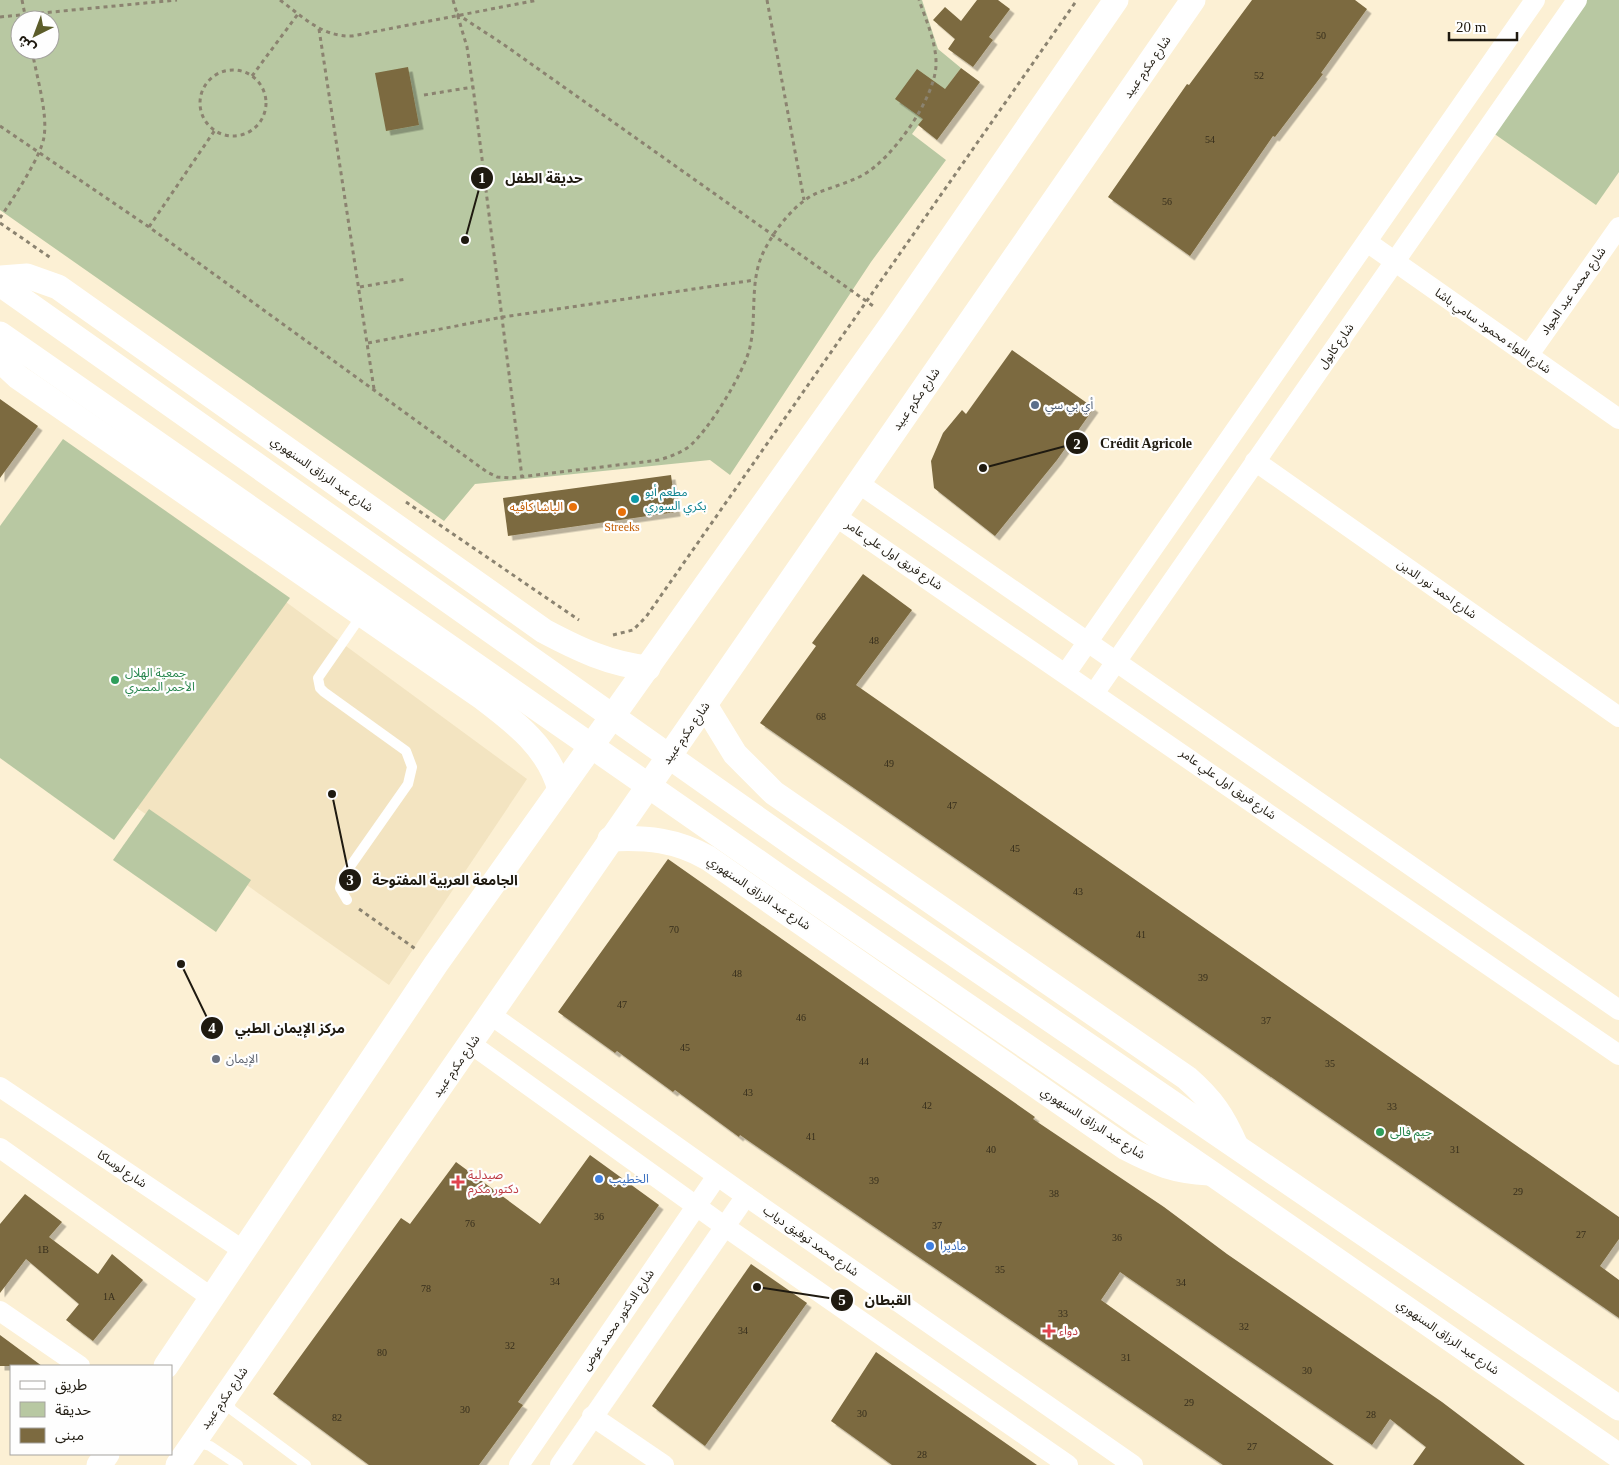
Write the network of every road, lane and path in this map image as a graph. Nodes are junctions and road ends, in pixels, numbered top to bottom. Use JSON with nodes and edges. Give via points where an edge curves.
{"nodes":[{"id":1,"x":177,"y":0,"type":"edge"},
{"id":2,"x":280,"y":0,"type":"edge"},
{"id":3,"x":454,"y":0,"type":"edge"},
{"id":4,"x":538,"y":0,"type":"edge"},
{"id":5,"x":767,"y":0,"type":"edge"},
{"id":6,"x":919,"y":0,"type":"edge"},
{"id":7,"x":1077,"y":0,"type":"edge"},
{"id":8,"x":1116,"y":0,"type":"edge"},
{"id":9,"x":1193,"y":0,"type":"edge"},
{"id":10,"x":1535,"y":0,"type":"edge"},
{"id":11,"x":1577,"y":0,"type":"edge"},
{"id":12,"x":530,"y":1,"type":"edge"},
{"id":13,"x":146,"y":2,"type":"edge"},
{"id":14,"x":60,"y":11,"type":"edge"},
{"id":15,"x":298,"y":14,"type":"junction"},
{"id":16,"x":457,"y":14,"type":"junction"},
{"id":17,"x":319,"y":29,"type":"junction"},
{"id":18,"x":34,"y":60,"type":"edge"},
{"id":19,"x":252,"y":76,"type":"junction"},
{"id":20,"x":473,"y":87,"type":"junction"},
{"id":21,"x":424,"y":95,"type":"dead end"},
{"id":22,"x":0,"y":126,"type":"edge"},
{"id":23,"x":215,"y":130,"type":"junction"},
{"id":24,"x":39,"y":153,"type":"junction"},
{"id":25,"x":804,"y":200,"type":"junction"},
{"id":26,"x":0,"y":218,"type":"edge"},
{"id":27,"x":149,"y":227,"type":"junction"},
{"id":28,"x":1619,"y":227,"type":"edge"},
{"id":29,"x":773,"y":237,"type":"junction"},
{"id":30,"x":1367,"y":242,"type":"junction"},
{"id":31,"x":1395,"y":261,"type":"junction"},
{"id":32,"x":0,"y":278,"type":"edge"},
{"id":33,"x":406,"y":279,"type":"dead end"},
{"id":34,"x":755,"y":280,"type":"junction"},
{"id":35,"x":0,"y":284,"type":"edge"},
{"id":36,"x":360,"y":287,"type":"junction"},
{"id":37,"x":852,"y":291,"type":"dead end"},
{"id":38,"x":503,"y":318,"type":"junction"},
{"id":39,"x":0,"y":334,"type":"edge"},
{"id":40,"x":368,"y":344,"type":"junction"},
{"id":41,"x":1528,"y":356,"type":"junction"},
{"id":42,"x":0,"y":360,"type":"edge"},
{"id":43,"x":374,"y":390,"type":"junction"},
{"id":44,"x":1619,"y":419,"type":"edge"},
{"id":45,"x":1256,"y":461,"type":"junction"},
{"id":46,"x":522,"y":477,"type":"junction"},
{"id":47,"x":858,"y":483,"type":"junction"},
{"id":48,"x":835,"y":516,"type":"junction"},
{"id":49,"x":361,"y":616,"type":"junction"},
{"id":50,"x":527,"y":619,"type":"junction"},
{"id":51,"x":606,"y":635,"type":"dead end"},
{"id":52,"x":1089,"y":641,"type":"junction"},
{"id":53,"x":1117,"y":660,"type":"junction"},
{"id":54,"x":648,"y":668,"type":"junction"},
{"id":55,"x":1066,"y":673,"type":"junction"},
{"id":56,"x":1094,"y":692,"type":"junction"},
{"id":57,"x":483,"y":698,"type":"junction"},
{"id":58,"x":705,"y":705,"type":"junction"},
{"id":59,"x":1619,"y":716,"type":"edge"},
{"id":60,"x":560,"y":790,"type":"junction"},
{"id":61,"x":774,"y":793,"type":"junction"},
{"id":62,"x":610,"y":839,"type":"junction"},
{"id":63,"x":722,"y":867,"type":"junction"},
{"id":64,"x":347,"y":900,"type":"joint"},
{"id":65,"x":436,"y":964,"type":"junction"},
{"id":66,"x":1619,"y":1010,"type":"edge"},
{"id":67,"x":491,"y":1015,"type":"junction"},
{"id":68,"x":471,"y":1044,"type":"junction"},
{"id":69,"x":1619,"y":1055,"type":"edge"},
{"id":70,"x":0,"y":1087,"type":"edge"},
{"id":71,"x":1236,"y":1146,"type":"junction"},
{"id":72,"x":0,"y":1148,"type":"edge"},
{"id":73,"x":1211,"y":1173,"type":"junction"},
{"id":74,"x":717,"y":1176,"type":"junction"},
{"id":75,"x":746,"y":1196,"type":"junction"},
{"id":76,"x":696,"y":1206,"type":"junction"},
{"id":77,"x":724,"y":1226,"type":"junction"},
{"id":78,"x":244,"y":1251,"type":"junction"},
{"id":79,"x":212,"y":1298,"type":"junction"},
{"id":80,"x":0,"y":1311,"type":"edge"},
{"id":81,"x":79,"y":1365,"type":"edge"},
{"id":82,"x":167,"y":1365,"type":"edge"},
{"id":83,"x":225,"y":1398,"type":"junction"},
{"id":84,"x":1619,"y":1408,"type":"edge"},
{"id":85,"x":592,"y":1416,"type":"junction"},
{"id":86,"x":194,"y":1442,"type":"junction"},
{"id":87,"x":1619,"y":1456,"type":"edge"},
{"id":88,"x":178,"y":1465,"type":"edge"},
{"id":89,"x":238,"y":1465,"type":"edge"},
{"id":90,"x":306,"y":1465,"type":"edge"},
{"id":91,"x":519,"y":1465,"type":"edge"},
{"id":92,"x":560,"y":1465,"type":"edge"},
{"id":93,"x":664,"y":1465,"type":"edge"},
{"id":94,"x":1068,"y":1465,"type":"edge"},
{"id":95,"x":1133,"y":1465,"type":"edge"}],
"edges":[{"from":1,"to":13,"type":"path"},
{"from":2,"to":15,"type":"path"},
{"from":3,"to":16,"type":"path"},
{"from":4,"to":12,"type":"path"},
{"from":5,"to":25,"type":"path"},
{"from":6,"to":25,"type":"path","via":[[934,47],[936,66],[929,90],[908,129],[896,147],[873,169]]},
{"from":7,"to":51,"type":"path","via":[[646,617],[633,630]]},
{"from":8,"to":54,"type":"street","via":[[888,330]]},
{"from":9,"to":47,"type":"street","name":"شارع مكرم عبيد"},
{"from":10,"to":30,"type":"street"},
{"from":11,"to":31,"type":"street","name":"شارع كابول"},
{"from":12,"to":16,"type":"path"},
{"from":13,"to":14,"type":"path"},
{"from":15,"to":17,"type":"path"},
{"from":15,"to":19,"type":"path"},
{"from":16,"to":17,"type":"path","via":[[352,36],[339,36]]},
{"from":16,"to":20,"type":"path","via":[[467,47]]},
{"from":16,"to":29,"type":"path"},
{"from":17,"to":36,"type":"path"},
{"from":18,"to":24,"type":"path","via":[[45,122]]},
{"from":19,"to":23,"type":"path","via":[[264,92],[266,107],[261,122],[244,134],[234,136]]},
{"from":19,"to":23,"type":"path","via":[[233,70],[222,72],[206,84],[202,114]]},
{"from":20,"to":21,"type":"path"},
{"from":20,"to":38,"type":"path"},
{"from":22,"to":24,"type":"path"},
{"from":23,"to":27,"type":"path"},
{"from":24,"to":26,"type":"path"},
{"from":24,"to":27,"type":"path"},
{"from":25,"to":29,"type":"path"},
{"from":27,"to":43,"type":"path"},
{"from":28,"to":41,"type":"street","name":"شارع محمد عبد الجواد"},
{"from":29,"to":34,"type":"path","via":[[764,250]]},
{"from":29,"to":37,"type":"path"},
{"from":30,"to":31,"type":"street","name":"شارع اللواء محمود سامي باشا"},
{"from":30,"to":52,"type":"street"},
{"from":31,"to":41,"type":"street","name":"شارع اللواء محمود سامي باشا"},
{"from":31,"to":45,"type":"street","name":"شارع كابول"},
{"from":32,"to":50,"type":"street","name":"شارع عبد الرزاق السنهوري","via":[[26,276],[58,287]]},
{"from":33,"to":36,"type":"path"},
{"from":34,"to":38,"type":"path"},
{"from":34,"to":46,"type":"path","via":[[750,348],[744,366],[699,438],[688,448],[659,460]]},
{"from":35,"to":71,"type":"street","via":[[788,841]]},
{"from":36,"to":40,"type":"path"},
{"from":38,"to":40,"type":"path"},
{"from":38,"to":46,"type":"path"},
{"from":39,"to":73,"type":"street"},
{"from":40,"to":43,"type":"path"},
{"from":41,"to":44,"type":"street","name":"شارع اللواء محمود سامي باشا"},
{"from":42,"to":49,"type":"street","via":[[26,383]]},
{"from":43,"to":46,"type":"path","via":[[479,468],[497,476]]},
{"from":45,"to":53,"type":"street","name":"شارع كابول"},
{"from":45,"to":59,"type":"street","name":"شارع احمد نور الدين"},
{"from":47,"to":48,"type":"street","name":"شارع مكرم عبيد"},
{"from":47,"to":52,"type":"street"},
{"from":48,"to":55,"type":"street","name":"شارع فريق اول علي عامر"},
{"from":48,"to":58,"type":"street","name":"شارع مكرم عبيد"},
{"from":49,"to":57,"type":"street"},
{"from":49,"to":64,"type":"lane","via":[[321,673],[318,684],[324,692],[406,750],[412,767],[408,784],[342,878],[340,888]]},
{"from":50,"to":54,"type":"street","name":"شارع عبد الرزاق السنهوري","via":[[586,652]]},
{"from":50,"to":57,"type":"street","via":[[533,642],[532,654],[522,675],[505,690]]},
{"from":52,"to":53,"type":"street"},
{"from":52,"to":55,"type":"street"},
{"from":53,"to":56,"type":"street","name":"شارع كابول"},
{"from":53,"to":66,"type":"street"},
{"from":54,"to":60,"type":"street"},
{"from":55,"to":56,"type":"street","name":"شارع فريق اول علي عامر"},
{"from":56,"to":69,"type":"street","name":"شارع فريق اول علي عامر"},
{"from":57,"to":60,"type":"street","via":[[535,743],[556,774]]},
{"from":58,"to":61,"type":"street","via":[[735,754]]},
{"from":58,"to":62,"type":"street","name":"شارع مكرم عبيد"},
{"from":60,"to":65,"type":"street"},
{"from":61,"to":63,"type":"street","via":[[751,798],[732,814],[724,836]]},
{"from":61,"to":71,"type":"street","via":[[1188,1078],[1209,1097],[1225,1120]]},
{"from":62,"to":63,"type":"street","name":"شارع عبد الرزاق السنهوري","via":[[652,838],[672,842],[691,848]]},
{"from":62,"to":67,"type":"street","name":"شارع مكرم عبيد"},
{"from":63,"to":73,"type":"street","name":"شارع عبد الرزاق السنهوري","via":[[1126,1148],[1179,1171]]},
{"from":64,"to":65,"type":"path"},
{"from":65,"to":78,"type":"street"},
{"from":67,"to":68,"type":"street","name":"شارع مكرم عبيد"},
{"from":67,"to":74,"type":"street","name":"شارع محمد توفيق دياب"},
{"from":68,"to":76,"type":"street"},
{"from":68,"to":83,"type":"street","name":"شارع مكرم عبيد"},
{"from":70,"to":78,"type":"street","name":"شارع لوساكا"},
{"from":71,"to":84,"type":"street"},
{"from":72,"to":79,"type":"street"},
{"from":73,"to":87,"type":"street","name":"شارع عبد الرزاق السنهوري"},
{"from":74,"to":75,"type":"street","name":"شارع محمد توفيق دياب"},
{"from":74,"to":76,"type":"street","name":"شارع الدكتور محمد عوض"},
{"from":75,"to":77,"type":"street"},
{"from":75,"to":95,"type":"street","name":"شارع محمد توفيق دياب"},
{"from":76,"to":77,"type":"street"},
{"from":76,"to":91,"type":"street","name":"شارع الدكتور محمد عوض"},
{"from":77,"to":85,"type":"street"},
{"from":77,"to":94,"type":"street"},
{"from":78,"to":79,"type":"street"},
{"from":79,"to":82,"type":"street"},
{"from":80,"to":81,"type":"street"},
{"from":83,"to":86,"type":"street","name":"شارع مكرم عبيد"},
{"from":83,"to":90,"type":"lane","via":[[232,1410]]},
{"from":85,"to":92,"type":"street"},
{"from":85,"to":93,"type":"street"},
{"from":86,"to":88,"type":"street","name":"شارع مكرم عبيد"},
{"from":86,"to":89,"type":"lane","via":[[210,1446]]}]}
